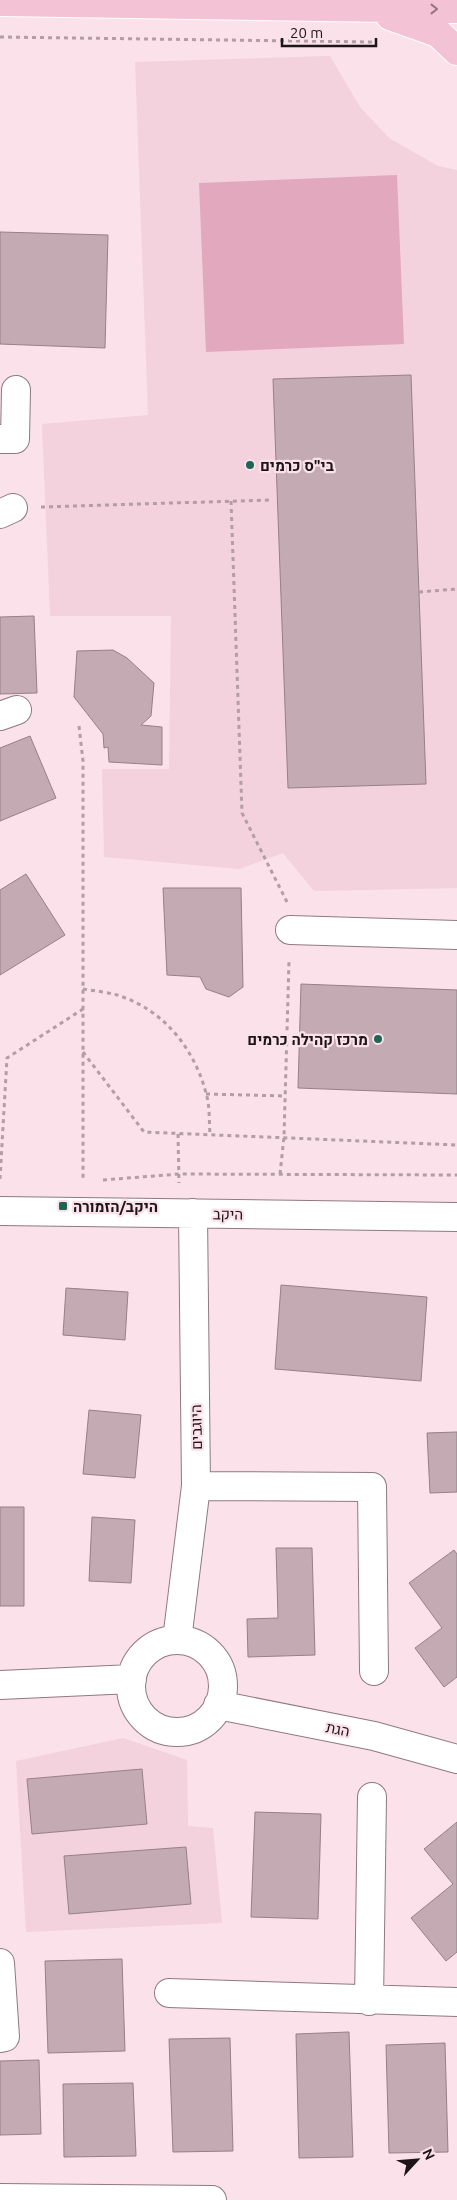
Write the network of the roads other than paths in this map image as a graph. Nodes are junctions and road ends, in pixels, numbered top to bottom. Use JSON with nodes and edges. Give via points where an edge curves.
{"nodes":[{"id":1,"x":0,"y":2,"type":"edge"},
{"id":2,"x":370,"y":9,"type":"junction"},
{"id":3,"x":457,"y":9,"type":"edge"},
{"id":4,"x":457,"y":51,"type":"edge"},
{"id":5,"x":16,"y":390,"type":"dead end"},
{"id":6,"x":0,"y":439,"type":"edge"},
{"id":7,"x":290,"y":930,"type":"road end"},
{"id":8,"x":457,"y":935,"type":"edge"},
{"id":9,"x":0,"y":1211,"type":"edge"},
{"id":10,"x":187,"y":1213,"type":"junction"},
{"id":11,"x":457,"y":1216,"type":"edge"},
{"id":12,"x":196,"y":1486,"type":"junction"},
{"id":13,"x":177,"y":1640,"type":"junction"},
{"id":14,"x":374,"y":1671,"type":"dead end"},
{"id":15,"x":132,"y":1680,"type":"junction"},
{"id":16,"x":0,"y":1685,"type":"edge"},
{"id":17,"x":218,"y":1705,"type":"junction"},
{"id":18,"x":457,"y":1758,"type":"edge"},
{"id":19,"x":372,"y":1797,"type":"dead end"},
{"id":20,"x":0,"y":1963,"type":"edge"},
{"id":21,"x":169,"y":1993,"type":"dead end"},
{"id":22,"x":369,"y":2001,"type":"junction"},
{"id":23,"x":457,"y":2002,"type":"edge"},
{"id":24,"x":0,"y":2038,"type":"edge"},
{"id":25,"x":0,"y":2198,"type":"edge"},
{"id":26,"x":212,"y":2200,"type":"edge"}],
"edges":[{"from":1,"to":2,"type":"main road"},
{"from":2,"to":3,"type":"main road","one_way":true},
{"from":2,"to":4,"type":"main road","via":[[438,33]]},
{"from":5,"to":6,"type":"street","via":[[15,438]]},
{"from":7,"to":8,"type":"street"},
{"from":9,"to":10,"type":"street","name":"היקב"},
{"from":10,"to":11,"type":"street","name":"היקב"},
{"from":10,"to":12,"type":"street","name":"היוגבים"},
{"from":12,"to":13,"type":"street","name":"היוגבים"},
{"from":12,"to":14,"type":"street","via":[[372,1487]]},
{"from":13,"to":15,"type":"street","via":[[152,1647],[135,1667]]},
{"from":13,"to":17,"type":"street","via":[[192,1642],[216,1661],[222,1675]]},
{"from":15,"to":16,"type":"street"},
{"from":15,"to":17,"type":"street","via":[[137,1708],[157,1727],[186,1731],[199,1726]]},
{"from":17,"to":18,"type":"street","name":"הגת","via":[[374,1736]]},
{"from":19,"to":22,"type":"street"},
{"from":20,"to":24,"type":"street","via":[[5,2037]]},
{"from":21,"to":22,"type":"street"},
{"from":22,"to":23,"type":"street"},
{"from":25,"to":26,"type":"street"}]}
